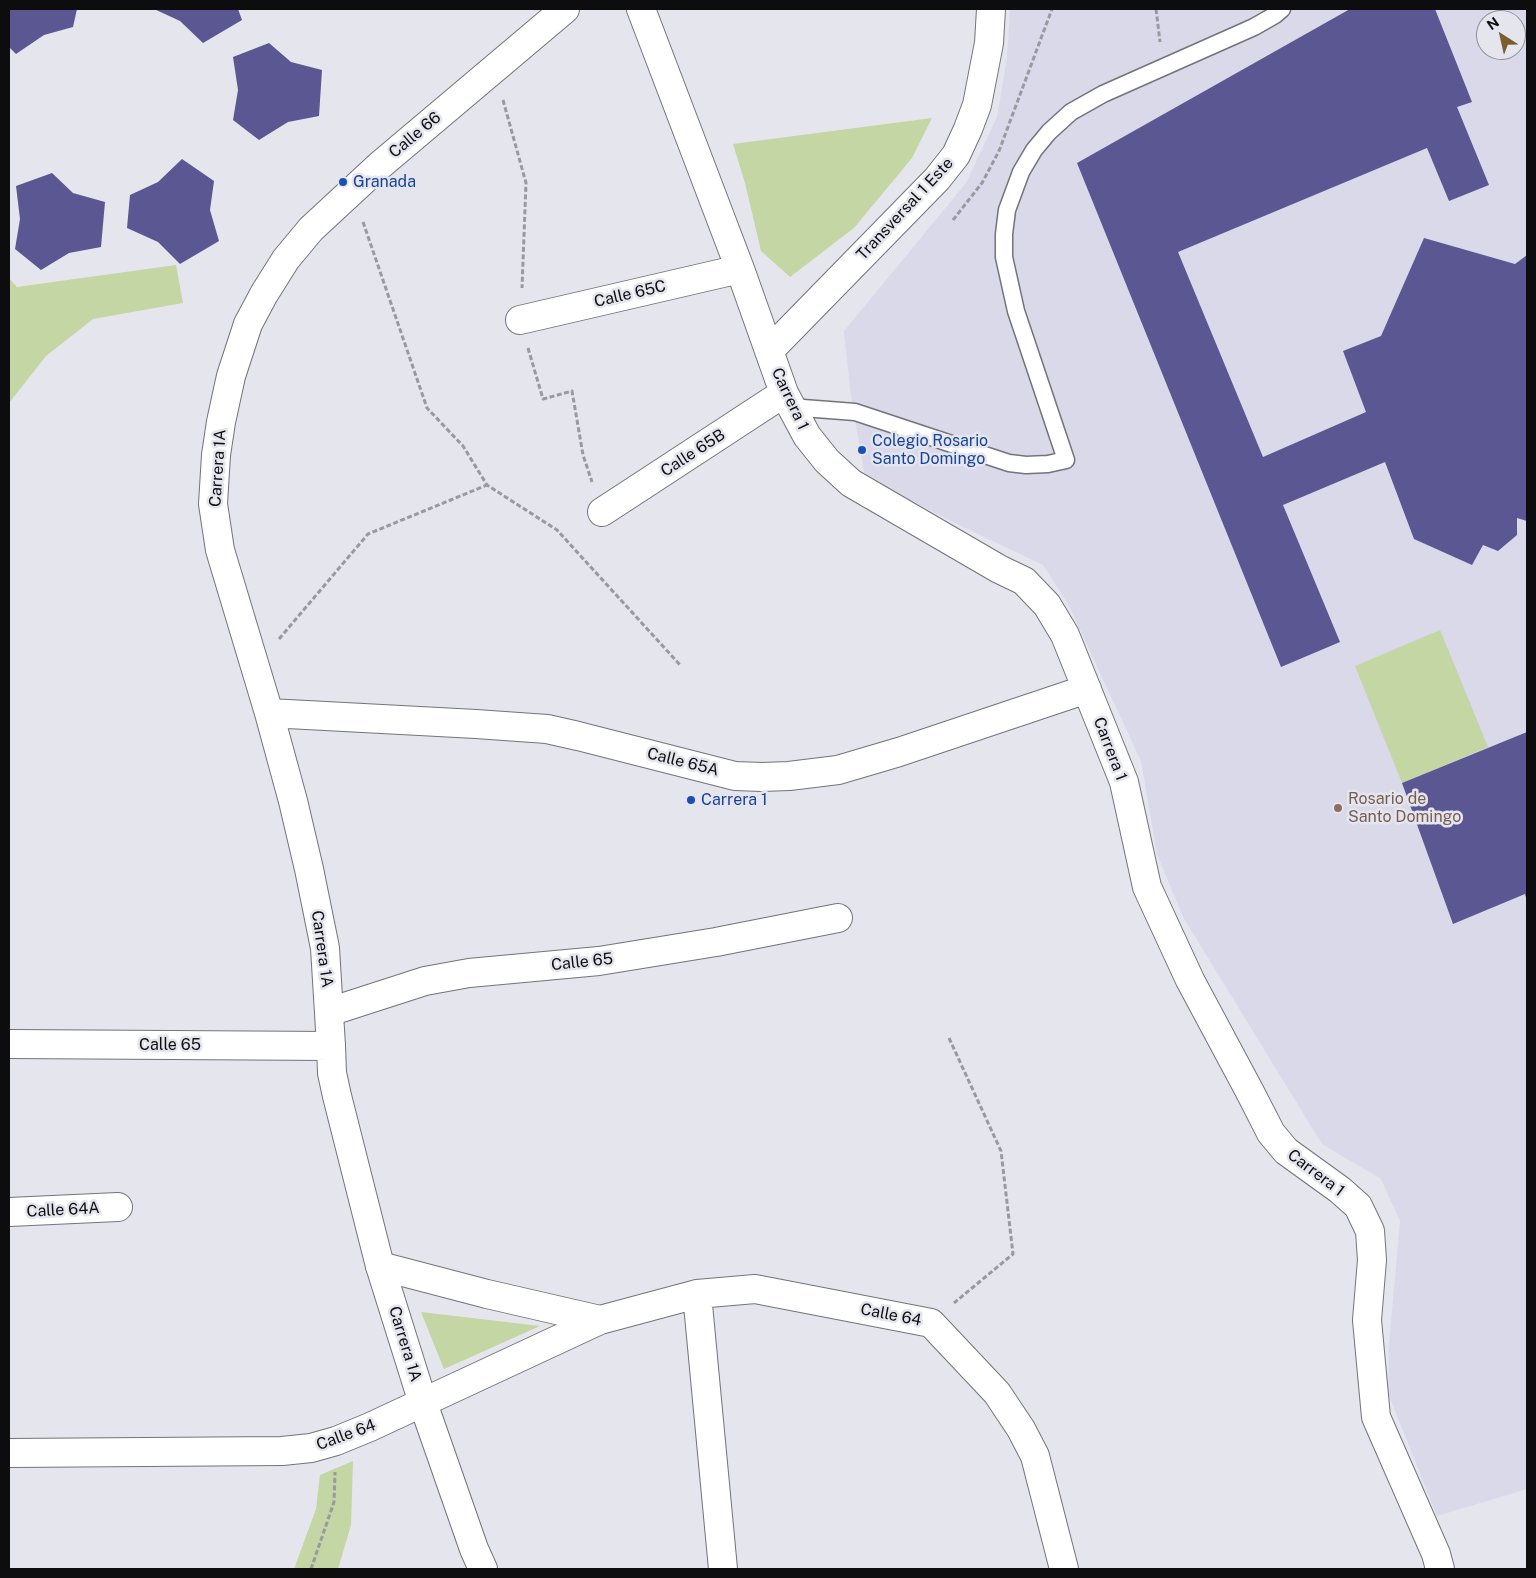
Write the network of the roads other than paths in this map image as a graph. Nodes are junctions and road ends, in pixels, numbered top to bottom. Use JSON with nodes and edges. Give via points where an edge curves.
{"nodes":[{"id":1,"x":565,"y":9,"type":"edge"},
{"id":2,"x":641,"y":9,"type":"edge"},
{"id":3,"x":991,"y":9,"type":"edge"},
{"id":4,"x":1282,"y":9,"type":"edge"},
{"id":5,"x":740,"y":269,"type":"junction"},
{"id":6,"x":520,"y":320,"type":"dead end"},
{"id":7,"x":248,"y":324,"type":"joint"},
{"id":8,"x":768,"y":351,"type":"junction"},
{"id":9,"x":787,"y":400,"type":"junction"},
{"id":10,"x":602,"y":512,"type":"dead end"},
{"id":11,"x":1087,"y":689,"type":"junction"},
{"id":12,"x":270,"y":713,"type":"junction"},
{"id":13,"x":838,"y":918,"type":"dead end"},
{"id":14,"x":329,"y":1012,"type":"junction"},
{"id":15,"x":9,"y":1044,"type":"edge"},
{"id":16,"x":331,"y":1046,"type":"junction"},
{"id":17,"x":118,"y":1207,"type":"dead end"},
{"id":18,"x":9,"y":1212,"type":"edge"},
{"id":19,"x":380,"y":1266,"type":"junction"},
{"id":20,"x":696,"y":1294,"type":"junction"},
{"id":21,"x":600,"y":1320,"type":"junction"},
{"id":22,"x":423,"y":1403,"type":"junction"},
{"id":23,"x":9,"y":1453,"type":"edge"},
{"id":24,"x":483,"y":1569,"type":"edge"},
{"id":25,"x":723,"y":1569,"type":"edge"},
{"id":26,"x":1064,"y":1569,"type":"edge"},
{"id":27,"x":1440,"y":1569,"type":"edge"}],
"edges":[{"from":1,"to":7,"type":"street","name":"Calle 66","via":[[379,166],[311,229],[286,259]]},
{"from":2,"to":5,"type":"street","name":"Carrera 1"},
{"from":3,"to":8,"type":"street","name":"Transversal 1 Este","via":[[989,43],[976,105],[956,155],[937,179]]},
{"from":4,"to":9,"type":"lane","via":[[1254,27],[1103,94],[1071,112],[1048,132],[1021,172],[1007,210],[1004,257],[1016,311],[1066,460],[1009,463],[855,412]]},
{"from":5,"to":6,"type":"street","name":"Calle 65C"},
{"from":5,"to":8,"type":"street","name":"Carrera 1"},
{"from":7,"to":12,"type":"street","name":"Carrera 1A","via":[[231,376],[221,422],[213,504],[220,550]]},
{"from":8,"to":9,"type":"street","name":"Carrera 1"},
{"from":9,"to":10,"type":"street","name":"Calle 65B"},
{"from":9,"to":11,"type":"street","name":"Carrera 1","via":[[807,436],[851,483],[1024,581],[1048,605],[1066,635]]},
{"from":11,"to":12,"type":"street","name":"Calle 65A","via":[[838,770],[771,777],[735,776],[547,730]]},
{"from":11,"to":27,"type":"street","name":"Carrera 1","via":[[1124,782],[1147,887],[1190,980],[1271,1133],[1286,1151],[1358,1206],[1370,1231],[1372,1260],[1367,1320],[1376,1417]]},
{"from":12,"to":14,"type":"street","name":"Carrera 1A","via":[[325,948]]},
{"from":13,"to":14,"type":"street","name":"Calle 65","via":[[599,961],[469,973],[425,981]]},
{"from":14,"to":16,"type":"street","name":"Carrera 1A"},
{"from":15,"to":16,"type":"street","name":"Calle 65"},
{"from":16,"to":19,"type":"street","name":"Carrera 1A","via":[[337,1096]]},
{"from":17,"to":18,"type":"street","name":"Calle 64A"},
{"from":19,"to":21,"type":"street","name":"Calle 64"},
{"from":19,"to":22,"type":"street","name":"Carrera 1A"},
{"from":20,"to":21,"type":"street","name":"Calle 64"},
{"from":20,"to":25,"type":"street"},
{"from":20,"to":26,"type":"street","name":"Calle 64","via":[[755,1289],[931,1323],[997,1393],[1021,1429],[1035,1456]]},
{"from":21,"to":22,"type":"street","name":"Calle 64"},
{"from":22,"to":23,"type":"street","name":"Calle 64","via":[[336,1441],[311,1448],[282,1451]]},
{"from":22,"to":24,"type":"street","name":"Carrera 1A"}]}
